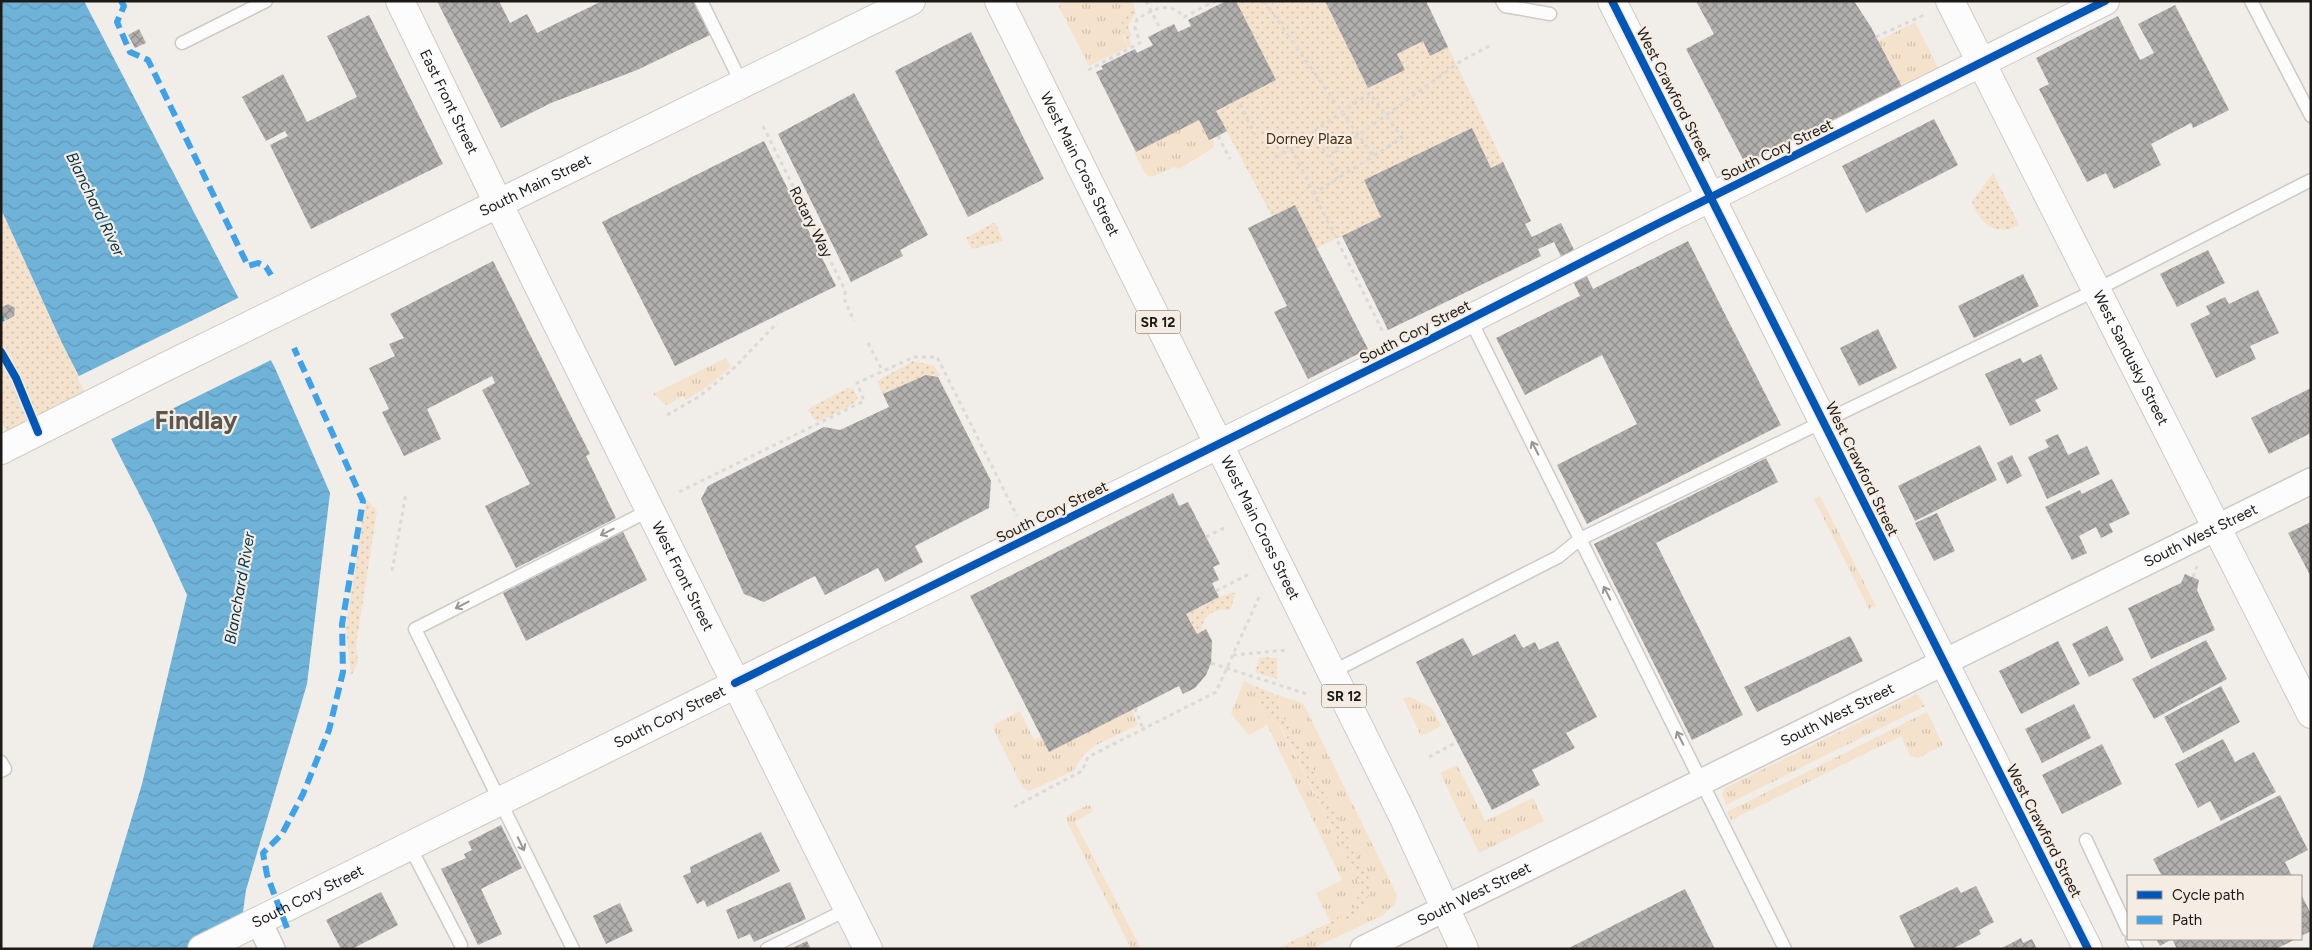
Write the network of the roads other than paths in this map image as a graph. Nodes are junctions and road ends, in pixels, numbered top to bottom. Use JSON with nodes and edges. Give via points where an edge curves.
{"nodes":[{"id":1,"x":266,"y":1,"type":"edge"},
{"id":2,"x":400,"y":1,"type":"edge"},
{"id":3,"x":701,"y":1,"type":"edge"},
{"id":4,"x":911,"y":1,"type":"edge"},
{"id":5,"x":999,"y":1,"type":"edge"},
{"id":6,"x":1502,"y":1,"type":"edge"},
{"id":7,"x":1612,"y":1,"type":"edge"},
{"id":8,"x":1950,"y":1,"type":"edge"},
{"id":9,"x":2105,"y":1,"type":"edge"},
{"id":10,"x":2251,"y":1,"type":"edge"},
{"id":11,"x":1550,"y":14,"type":"dead end"},
{"id":12,"x":182,"y":43,"type":"dead end"},
{"id":13,"x":1981,"y":64,"type":"junction"},
{"id":14,"x":742,"y":84,"type":"junction"},
{"id":15,"x":2311,"y":116,"type":"edge"},
{"id":16,"x":2311,"y":180,"type":"edge"},
{"id":17,"x":1711,"y":198,"type":"junction"},
{"id":18,"x":500,"y":203,"type":"junction"},
{"id":19,"x":2096,"y":290,"type":"junction"},
{"id":20,"x":1470,"y":319,"type":"junction"},
{"id":21,"x":1823,"y":423,"type":"junction"},
{"id":22,"x":1219,"y":444,"type":"junction"},
{"id":23,"x":1,"y":450,"type":"edge"},
{"id":24,"x":2311,"y":481,"type":"edge"},
{"id":25,"x":650,"y":510,"type":"junction"},
{"id":26,"x":2217,"y":528,"type":"junction"},
{"id":27,"x":1580,"y":539,"type":"junction"},
{"id":28,"x":1943,"y":662,"type":"junction"},
{"id":29,"x":1332,"y":672,"type":"junction"},
{"id":30,"x":735,"y":683,"type":"junction"},
{"id":31,"x":2311,"y":714,"type":"edge"},
{"id":32,"x":1,"y":762,"type":"edge"},
{"id":33,"x":1,"y":771,"type":"edge"},
{"id":34,"x":1702,"y":782,"type":"junction"},
{"id":35,"x":500,"y":800,"type":"junction"},
{"id":36,"x":2086,"y":840,"type":"dead end"},
{"id":37,"x":409,"y":845,"type":"junction"},
{"id":38,"x":1446,"y":907,"type":"junction"},
{"id":39,"x":848,"y":909,"type":"junction"},
{"id":40,"x":258,"y":920,"type":"junction"},
{"id":41,"x":2127,"y":928,"type":"edge"},
{"id":42,"x":461,"y":945,"type":"dead end"},
{"id":43,"x":202,"y":949,"type":"edge"},
{"id":44,"x":272,"y":949,"type":"edge"},
{"id":45,"x":572,"y":949,"type":"edge"},
{"id":46,"x":767,"y":949,"type":"edge"},
{"id":47,"x":868,"y":949,"type":"edge"},
{"id":48,"x":1363,"y":949,"type":"edge"},
{"id":49,"x":1464,"y":949,"type":"edge"},
{"id":50,"x":1785,"y":949,"type":"edge"},
{"id":51,"x":2088,"y":949,"type":"edge"}],
"edges":[{"from":1,"to":12,"type":"lane"},
{"from":2,"to":18,"type":"main road","name":"East Front Street"},
{"from":3,"to":14,"type":"lane"},
{"from":4,"to":14,"type":"main road","name":"South Main Street"},
{"from":5,"to":22,"type":"main road","name":"West Main Cross Street","number":"SR 12"},
{"from":6,"to":11,"type":"lane","via":[[1505,6]]},
{"from":7,"to":17,"type":"main road","name":"West Crawford Street"},
{"from":8,"to":13,"type":"main road","name":"West Sandusky Street"},
{"from":9,"to":13,"type":"main road","name":"South Cory Street"},
{"from":10,"to":15,"type":"lane"},
{"from":13,"to":17,"type":"main road","name":"South Cory Street"},
{"from":13,"to":19,"type":"main road","name":"West Sandusky Street"},
{"from":14,"to":18,"type":"main road","name":"South Main Street"},
{"from":16,"to":19,"type":"lane"},
{"from":17,"to":20,"type":"main road","name":"South Cory Street"},
{"from":17,"to":21,"type":"main road","name":"West Crawford Street"},
{"from":18,"to":23,"type":"main road","name":"South Main Street"},
{"from":18,"to":25,"type":"main road","name":"West Front Street"},
{"from":19,"to":21,"type":"lane"},
{"from":19,"to":26,"type":"main road","name":"West Sandusky Street"},
{"from":20,"to":22,"type":"main road","name":"South Cory Street"},
{"from":27,"to":20,"type":"lane","one_way":true},
{"from":21,"to":27,"type":"lane"},
{"from":21,"to":28,"type":"main road","name":"West Crawford Street"},
{"from":22,"to":29,"type":"main road","name":"West Main Cross Street","number":"SR 12"},
{"from":22,"to":30,"type":"main road","name":"South Cory Street"},
{"from":24,"to":26,"type":"street","name":"South West Street"},
{"from":25,"to":30,"type":"main road","name":"West Front Street"},
{"from":25,"to":35,"type":"lane","one_way":true,"via":[[415,629]]},
{"from":26,"to":28,"type":"street","name":"South West Street"},
{"from":26,"to":31,"type":"main road","name":"West Sandusky Street"},
{"from":27,"to":29,"type":"lane","via":[[1558,558]]},
{"from":34,"to":27,"type":"lane","one_way":true},
{"from":28,"to":34,"type":"street","name":"South West Street"},
{"from":28,"to":51,"type":"main road","name":"West Crawford Street"},
{"from":29,"to":38,"type":"main road","name":"West Main Cross Street","number":"SR 12"},
{"from":30,"to":35,"type":"main road","name":"South Cory Street"},
{"from":30,"to":39,"type":"main road","name":"West Front Street"},
{"from":32,"to":33,"type":"lane","via":[[5,769]]},
{"from":34,"to":38,"type":"street","name":"South West Street"},
{"from":34,"to":50,"type":"lane"},
{"from":35,"to":37,"type":"main road","name":"South Cory Street"},
{"from":35,"to":45,"type":"lane","one_way":true},
{"from":36,"to":41,"type":"lane"},
{"from":37,"to":40,"type":"main road","name":"South Cory Street"},
{"from":37,"to":42,"type":"lane"},
{"from":38,"to":48,"type":"street","name":"South West Street"},
{"from":38,"to":49,"type":"main road","name":"West Main Cross Street","number":"SR 12"},
{"from":39,"to":46,"type":"lane"},
{"from":39,"to":47,"type":"main road","name":"West Front Street"},
{"from":40,"to":43,"type":"main road","name":"South Cory Street"},
{"from":40,"to":44,"type":"street"}]}
